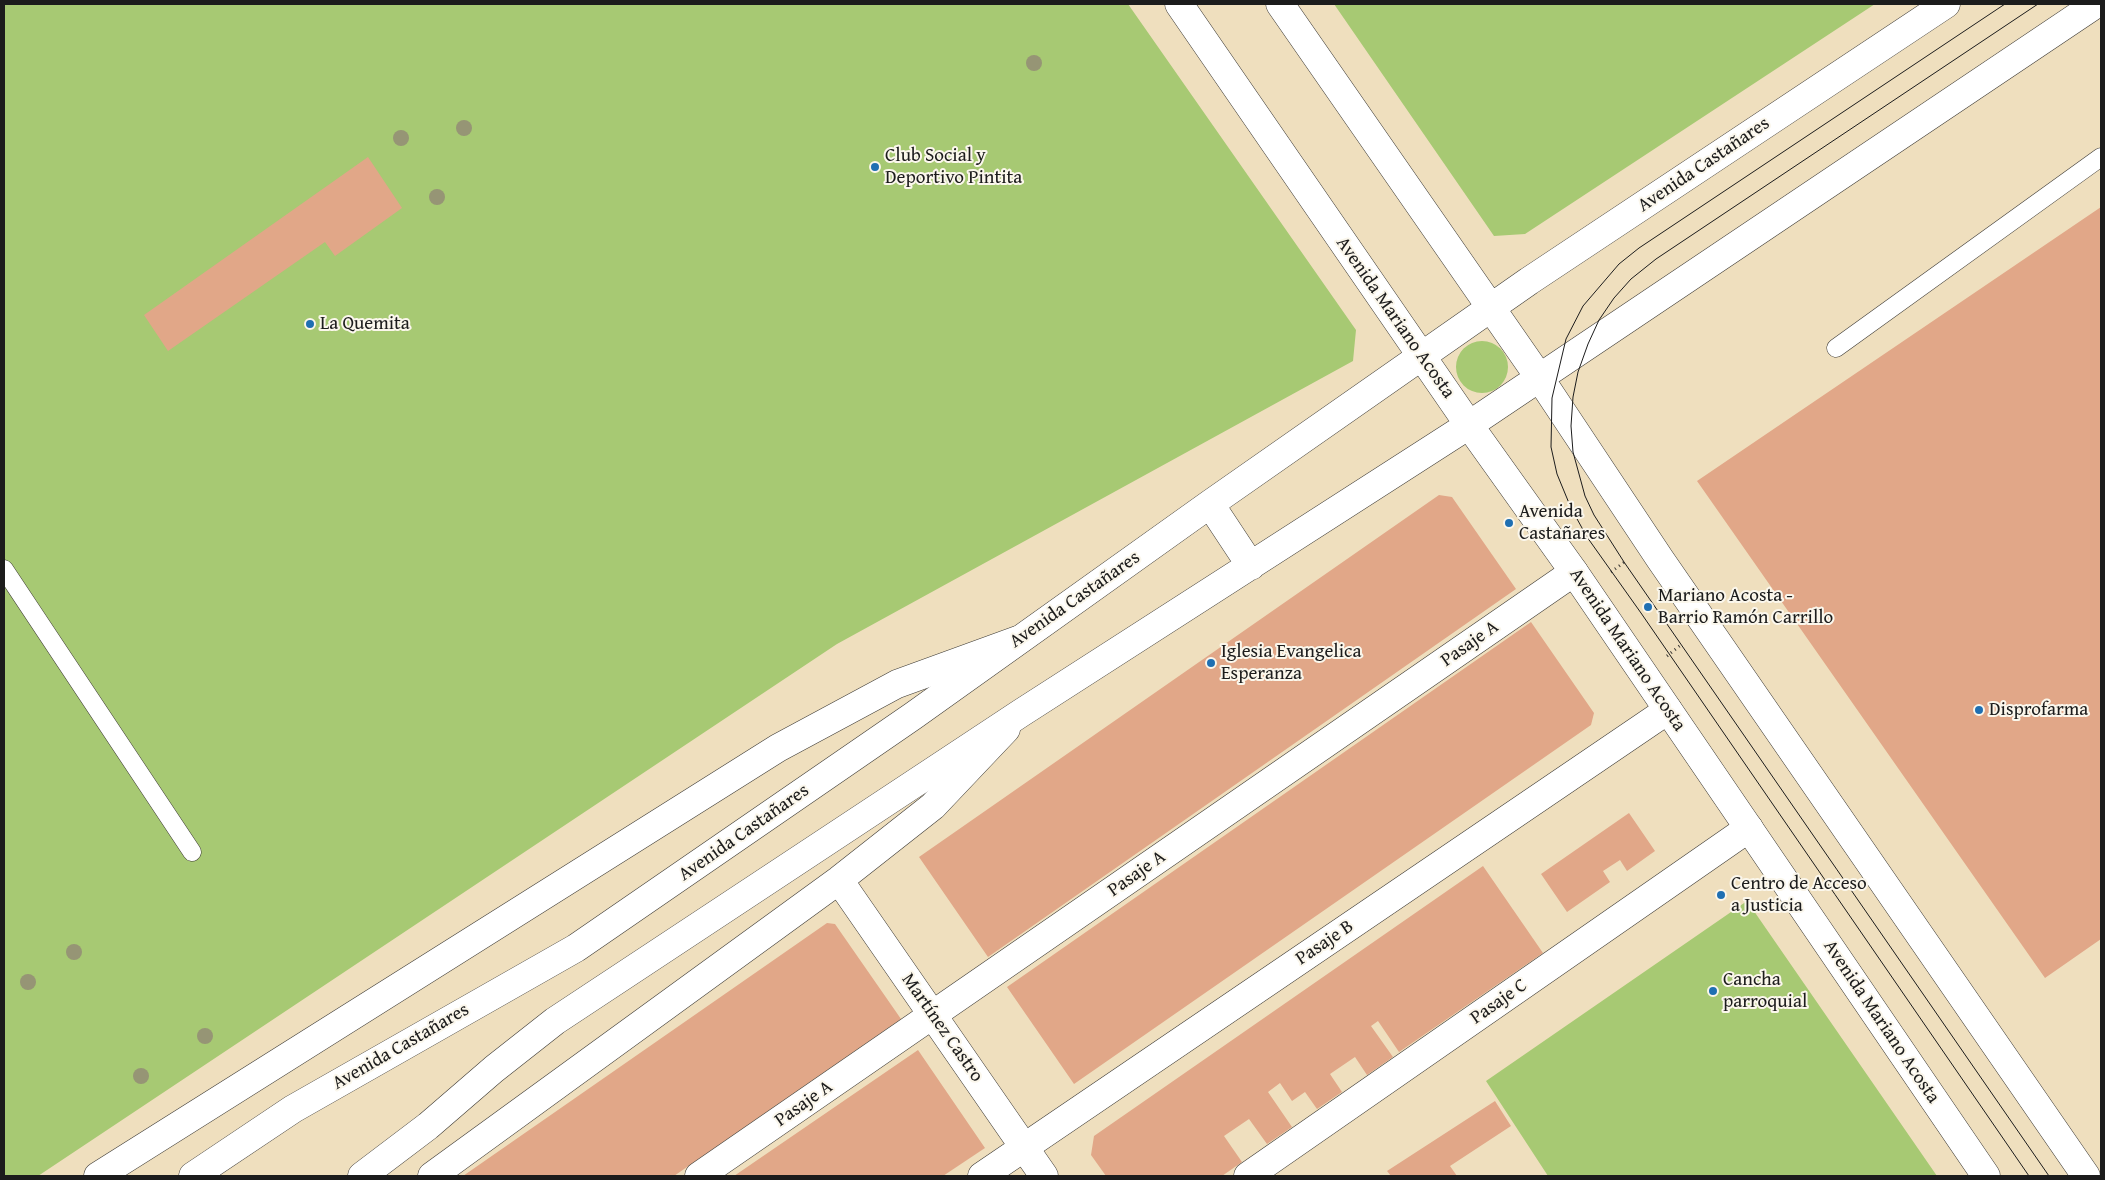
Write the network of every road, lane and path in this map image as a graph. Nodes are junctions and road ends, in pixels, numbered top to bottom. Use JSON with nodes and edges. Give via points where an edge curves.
{"nodes":[{"id":1,"x":1179,"y":4,"type":"edge"},
{"id":2,"x":1280,"y":4,"type":"edge"},
{"id":3,"x":1946,"y":4,"type":"edge"},
{"id":4,"x":2096,"y":4,"type":"edge"},
{"id":5,"x":2101,"y":157,"type":"edge"},
{"id":6,"x":1490,"y":309,"type":"junction"},
{"id":7,"x":1836,"y":348,"type":"dead end"},
{"id":8,"x":1422,"y":356,"type":"junction"},
{"id":9,"x":1539,"y":377,"type":"junction"},
{"id":10,"x":1469,"y":425,"type":"junction"},
{"id":11,"x":1210,"y":504,"type":"junction"},
{"id":12,"x":1648,"y":542,"type":"junction"},
{"id":13,"x":1251,"y":566,"type":"junction"},
{"id":14,"x":4,"y":570,"type":"edge"},
{"id":15,"x":1581,"y":582,"type":"junction"},
{"id":16,"x":1018,"y":640,"type":"junction"},
{"id":17,"x":1686,"y":640,"type":"dead end"},
{"id":18,"x":1664,"y":658,"type":"dead end"},
{"id":19,"x":1668,"y":710,"type":"junction"},
{"id":20,"x":1021,"y":713,"type":"junction"},
{"id":21,"x":1749,"y":828,"type":"junction"},
{"id":22,"x":192,"y":852,"type":"dead end"},
{"id":23,"x":839,"y":880,"type":"junction"},
{"id":24,"x":933,"y":1015,"type":"junction"},
{"id":25,"x":1024,"y":1147,"type":"junction"},
{"id":26,"x":363,"y":1175,"type":"edge"},
{"id":27,"x":98,"y":1176,"type":"edge"},
{"id":28,"x":192,"y":1176,"type":"edge"},
{"id":29,"x":432,"y":1176,"type":"edge"},
{"id":30,"x":699,"y":1176,"type":"edge"},
{"id":31,"x":982,"y":1176,"type":"edge"},
{"id":32,"x":1044,"y":1176,"type":"edge"},
{"id":33,"x":1248,"y":1176,"type":"edge"},
{"id":34,"x":1986,"y":1176,"type":"edge"},
{"id":35,"x":2086,"y":1176,"type":"edge"}],
"edges":[{"from":1,"to":8,"type":"main road","name":"Avenida Mariano Acosta"},
{"from":2,"to":6,"type":"main road"},
{"from":3,"to":6,"type":"main road","name":"Avenida Castañares"},
{"from":4,"to":9,"type":"main road"},
{"from":5,"to":7,"type":"lane"},
{"from":6,"to":8,"type":"main road","name":"Avenida Castañares"},
{"from":6,"to":9,"type":"main road"},
{"from":8,"to":10,"type":"main road","name":"Avenida Mariano Acosta"},
{"from":8,"to":11,"type":"main road","name":"Avenida Castañares"},
{"from":9,"to":10,"type":"main road"},
{"from":9,"to":12,"type":"main road"},
{"from":10,"to":13,"type":"main road"},
{"from":10,"to":15,"type":"main road","name":"Avenida Mariano Acosta"},
{"from":11,"to":13,"type":"main road"},
{"from":11,"to":16,"type":"main road","name":"Avenida Castañares"},
{"from":12,"to":15,"type":"path"},
{"from":12,"to":35,"type":"main road"},
{"from":13,"to":20,"type":"main road"},
{"from":14,"to":22,"type":"lane"},
{"from":15,"to":19,"type":"main road","name":"Avenida Mariano Acosta"},
{"from":15,"to":24,"type":"main road","name":"Pasaje A"},
{"from":16,"to":27,"type":"main road","via":[[897,684],[778,748]]},
{"from":16,"to":28,"type":"main road","name":"Avenida Castañares","via":[[576,948],[293,1109]]},
{"from":17,"to":18,"type":"path"},
{"from":19,"to":21,"type":"main road","name":"Avenida Mariano Acosta"},
{"from":19,"to":25,"type":"main road","name":"Pasaje B"},
{"from":20,"to":23,"type":"main road","via":[[933,806]]},
{"from":20,"to":26,"type":"main road","via":[[555,1021]]},
{"from":21,"to":33,"type":"main road","name":"Pasaje C"},
{"from":21,"to":34,"type":"main road","name":"Avenida Mariano Acosta"},
{"from":23,"to":24,"type":"main road","name":"Martínez Castro"},
{"from":23,"to":29,"type":"main road"},
{"from":24,"to":25,"type":"main road","name":"Martínez Castro"},
{"from":24,"to":30,"type":"main road","name":"Pasaje A"},
{"from":25,"to":31,"type":"main road","name":"Pasaje B"},
{"from":25,"to":32,"type":"main road","name":"Martínez Castro"}]}
